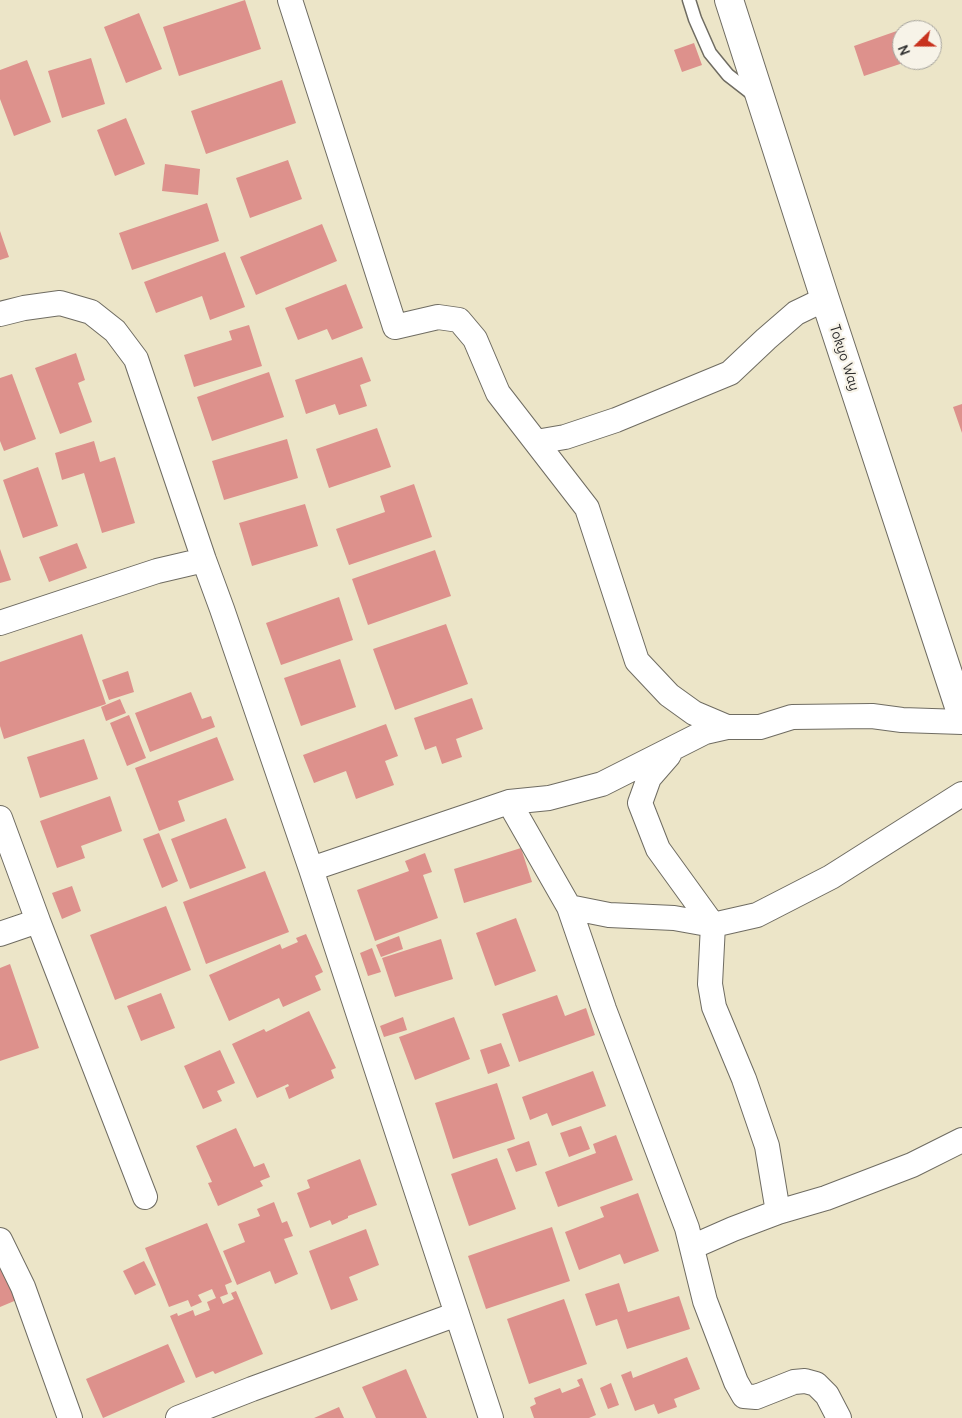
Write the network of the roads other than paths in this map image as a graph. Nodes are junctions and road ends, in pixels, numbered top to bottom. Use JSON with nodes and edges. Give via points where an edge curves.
{"nodes":[{"id":1,"x":290,"y":0,"type":"edge"},
{"id":2,"x":689,"y":0,"type":"edge"},
{"id":3,"x":729,"y":0,"type":"edge"},
{"id":4,"x":761,"y":101,"type":"junction"},
{"id":5,"x":825,"y":299,"type":"junction"},
{"id":6,"x":0,"y":314,"type":"edge"},
{"id":7,"x":536,"y":442,"type":"junction"},
{"id":8,"x":204,"y":560,"type":"junction"},
{"id":9,"x":0,"y":623,"type":"edge"},
{"id":10,"x":962,"y":716,"type":"edge"},
{"id":11,"x":962,"y":722,"type":"edge"},
{"id":12,"x":727,"y":727,"type":"junction"},
{"id":13,"x":674,"y":749,"type":"junction"},
{"id":14,"x":962,"y":794,"type":"edge"},
{"id":15,"x":509,"y":802,"type":"junction"},
{"id":16,"x":0,"y":818,"type":"edge"},
{"id":17,"x":311,"y":869,"type":"junction"},
{"id":18,"x":569,"y":908,"type":"junction"},
{"id":19,"x":38,"y":921,"type":"junction"},
{"id":20,"x":713,"y":925,"type":"junction"},
{"id":21,"x":0,"y":934,"type":"edge"},
{"id":22,"x":962,"y":1140,"type":"edge"},
{"id":23,"x":145,"y":1197,"type":"dead end"},
{"id":24,"x":778,"y":1212,"type":"junction"},
{"id":25,"x":0,"y":1240,"type":"edge"},
{"id":26,"x":692,"y":1247,"type":"junction"},
{"id":27,"x":457,"y":1314,"type":"junction"},
{"id":28,"x":70,"y":1418,"type":"edge"},
{"id":29,"x":178,"y":1418,"type":"edge"},
{"id":30,"x":491,"y":1418,"type":"edge"},
{"id":31,"x":839,"y":1418,"type":"edge"}],
"edges":[{"from":1,"to":7,"type":"street","via":[[395,327],[438,317],[459,320],[475,339],[498,393]]},
{"from":2,"to":4,"type":"lane","via":[[710,53],[728,75]]},
{"from":3,"to":4,"type":"main road","name":"Tokyo Way"},
{"from":4,"to":5,"type":"main road","name":"Tokyo Way"},
{"from":5,"to":7,"type":"street","via":[[796,313],[730,373],[616,420],[566,437]]},
{"from":5,"to":10,"type":"main road","name":"Tokyo Way"},
{"from":6,"to":8,"type":"street","via":[[60,303],[91,312],[115,331],[136,359]]},
{"from":7,"to":12,"type":"street","via":[[587,508],[637,661],[669,695],[694,713]]},
{"from":8,"to":9,"type":"street","via":[[157,571]]},
{"from":8,"to":17,"type":"street"},
{"from":11,"to":12,"type":"street","via":[[872,716],[792,717],[760,727]]},
{"from":12,"to":13,"type":"street","via":[[705,732]]},
{"from":13,"to":15,"type":"street","via":[[602,784],[549,798]]},
{"from":13,"to":20,"type":"street","via":[[649,778],[640,803],[658,849]]},
{"from":14,"to":20,"type":"street","via":[[831,876],[757,915]]},
{"from":15,"to":17,"type":"street"},
{"from":15,"to":18,"type":"street"},
{"from":16,"to":19,"type":"street"},
{"from":17,"to":27,"type":"street"},
{"from":18,"to":20,"type":"street"},
{"from":18,"to":26,"type":"street"},
{"from":19,"to":21,"type":"street"},
{"from":19,"to":23,"type":"street"},
{"from":20,"to":24,"type":"street","via":[[710,984],[714,1008],[744,1079],[767,1146]]},
{"from":22,"to":24,"type":"street","via":[[912,1165],[826,1198]]},
{"from":24,"to":26,"type":"street"},
{"from":25,"to":28,"type":"street","via":[[22,1287]]},
{"from":26,"to":31,"type":"street","via":[[705,1301],[744,1396],[756,1397],[805,1381],[816,1384]]},
{"from":27,"to":29,"type":"street"},
{"from":27,"to":30,"type":"street"}]}
